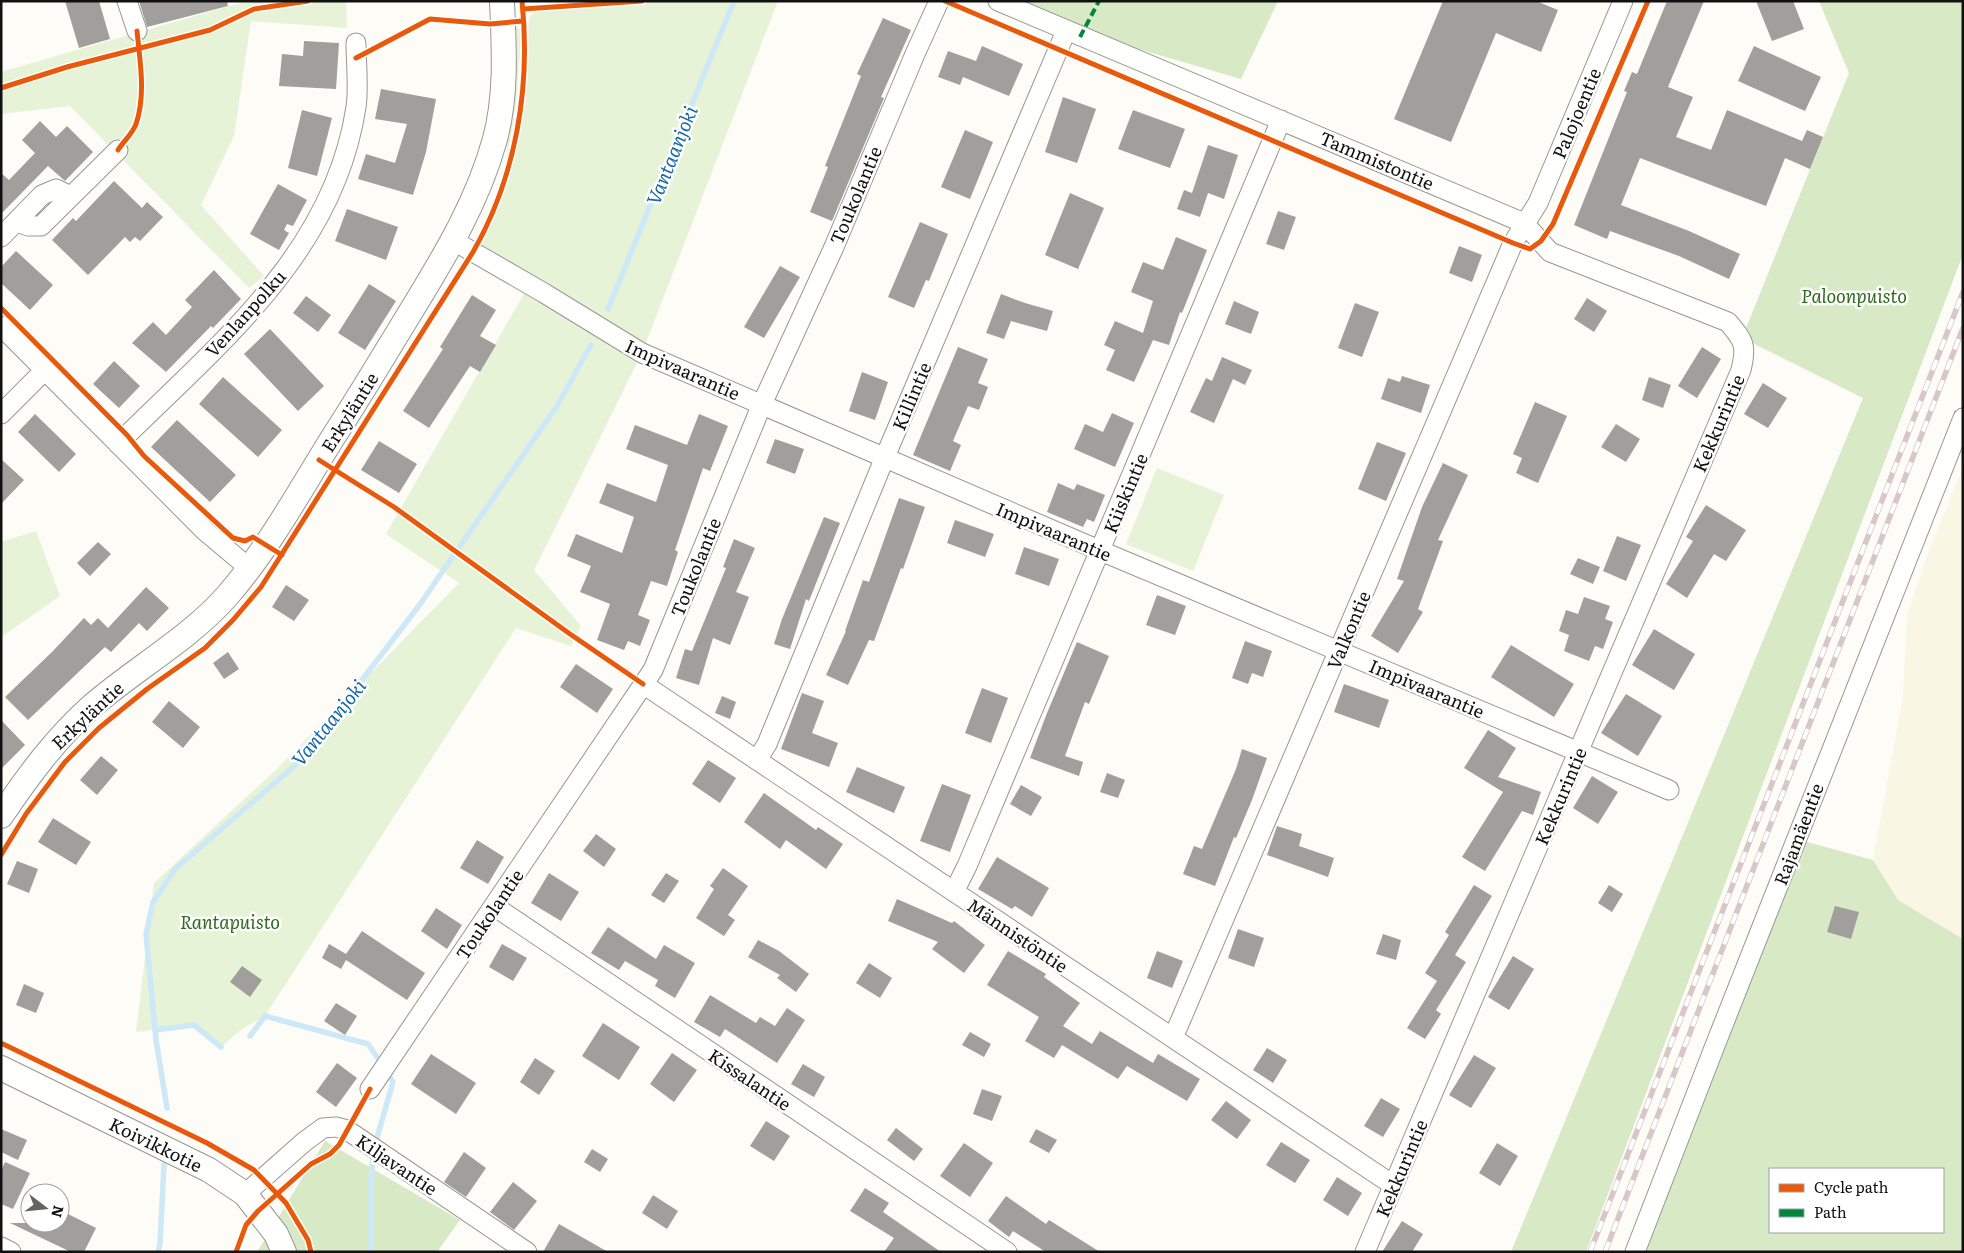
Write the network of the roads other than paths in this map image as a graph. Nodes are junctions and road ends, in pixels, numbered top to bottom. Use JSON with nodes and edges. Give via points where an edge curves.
{"nodes":[{"id":1,"x":127,"y":1,"type":"edge"},
{"id":2,"x":502,"y":1,"type":"edge"},
{"id":3,"x":939,"y":1,"type":"edge"},
{"id":4,"x":998,"y":1,"type":"edge"},
{"id":5,"x":1623,"y":1,"type":"edge"},
{"id":6,"x":1066,"y":30,"type":"junction"},
{"id":7,"x":137,"y":31,"type":"dead end"},
{"id":8,"x":356,"y":43,"type":"dead end"},
{"id":9,"x":1280,"y":120,"type":"junction"},
{"id":10,"x":118,"y":150,"type":"dead end"},
{"id":11,"x":1524,"y":223,"type":"junction"},
{"id":12,"x":1,"y":237,"type":"edge"},
{"id":13,"x":454,"y":241,"type":"junction"},
{"id":14,"x":1,"y":326,"type":"edge"},
{"id":15,"x":1742,"y":338,"type":"joint"},
{"id":16,"x":45,"y":370,"type":"junction"},
{"id":17,"x":762,"y":404,"type":"junction"},
{"id":18,"x":1,"y":414,"type":"edge"},
{"id":19,"x":1963,"y":418,"type":"edge"},
{"id":20,"x":118,"y":444,"type":"junction"},
{"id":21,"x":885,"y":457,"type":"junction"},
{"id":22,"x":1100,"y":551,"type":"junction"},
{"id":23,"x":249,"y":568,"type":"junction"},
{"id":24,"x":1339,"y":651,"type":"junction"},
{"id":25,"x":643,"y":684,"type":"junction"},
{"id":26,"x":1578,"y":752,"type":"junction"},
{"id":27,"x":757,"y":760,"type":"junction"},
{"id":28,"x":1669,"y":790,"type":"dead end"},
{"id":29,"x":1,"y":816,"type":"edge"},
{"id":30,"x":954,"y":892,"type":"junction"},
{"id":31,"x":494,"y":906,"type":"junction"},
{"id":32,"x":1173,"y":1038,"type":"junction"},
{"id":33,"x":1,"y":1068,"type":"edge"},
{"id":34,"x":370,"y":1089,"type":"dead end"},
{"id":35,"x":1394,"y":1185,"type":"junction"},
{"id":36,"x":245,"y":1194,"type":"junction"},
{"id":37,"x":1,"y":1247,"type":"edge"},
{"id":38,"x":11,"y":1252,"type":"edge"},
{"id":39,"x":284,"y":1252,"type":"edge"},
{"id":40,"x":527,"y":1252,"type":"edge"},
{"id":41,"x":1007,"y":1252,"type":"edge"},
{"id":42,"x":1365,"y":1252,"type":"edge"},
{"id":43,"x":1635,"y":1252,"type":"edge"}],
"edges":[{"from":1,"to":7,"type":"street"},
{"from":2,"to":13,"type":"street","name":"Erkyläntie","via":[[505,61],[496,137],[480,186]]},
{"from":3,"to":17,"type":"street","name":"Toukolantie","via":[[834,247]]},
{"from":4,"to":6,"type":"street","name":"Tammistontie"},
{"from":5,"to":11,"type":"street","name":"Palojoentie","via":[[1538,203]]},
{"from":6,"to":9,"type":"street","name":"Tammistontie"},
{"from":6,"to":21,"type":"street","name":"Killintie"},
{"from":8,"to":20,"type":"street","name":"Venlanpolku","via":[[357,105],[349,145],[333,192],[309,235],[281,277],[254,309]]},
{"from":9,"to":11,"type":"street","name":"Tammistontie"},
{"from":9,"to":22,"type":"street","name":"Kiiskintie"},
{"from":10,"to":12,"type":"street","via":[[70,196],[56,189],[42,195]]},
{"from":11,"to":15,"type":"street","name":"Tammistontie","via":[[1550,252],[1728,322]]},
{"from":11,"to":24,"type":"street","name":"Valkontie"},
{"from":13,"to":17,"type":"street","name":"Impivaarantie","via":[[642,353]]},
{"from":13,"to":23,"type":"street","name":"Erkyläntie"},
{"from":14,"to":16,"type":"street"},
{"from":15,"to":26,"type":"street","name":"Kekkurintie","via":[[1745,353],[1741,370]]},
{"from":16,"to":18,"type":"street"},
{"from":16,"to":20,"type":"street"},
{"from":17,"to":21,"type":"street","name":"Impivaarantie"},
{"from":17,"to":25,"type":"street","name":"Toukolantie","via":[[653,670]]},
{"from":19,"to":43,"type":"street","name":"Rajamäentie"},
{"from":20,"to":23,"type":"street","via":[[205,531]]},
{"from":21,"to":22,"type":"street","name":"Impivaarantie"},
{"from":21,"to":27,"type":"street","name":"Killintie","via":[[767,744]]},
{"from":22,"to":24,"type":"street","name":"Impivaarantie"},
{"from":22,"to":30,"type":"street","name":"Kiiskintie"},
{"from":23,"to":29,"type":"street","name":"Erkyläntie","via":[[226,597],[193,628],[92,706],[58,738]]},
{"from":24,"to":26,"type":"street","name":"Impivaarantie"},
{"from":24,"to":32,"type":"street","name":"Valkontie"},
{"from":25,"to":27,"type":"street","name":"Männistöntie"},
{"from":25,"to":31,"type":"street","name":"Toukolantie"},
{"from":26,"to":28,"type":"street","name":"Impivaarantie"},
{"from":26,"to":35,"type":"street","name":"Kekkurintie"},
{"from":27,"to":30,"type":"street","name":"Männistöntie"},
{"from":30,"to":32,"type":"street","name":"Männistöntie"},
{"from":31,"to":34,"type":"street","name":"Toukolantie"},
{"from":31,"to":41,"type":"street","name":"Kissalantie"},
{"from":32,"to":35,"type":"street","name":"Männistöntie"},
{"from":33,"to":36,"type":"street","name":"Koivikkotie","via":[[209,1170]]},
{"from":35,"to":42,"type":"street","name":"Kekkurintie"},
{"from":36,"to":39,"type":"street","name":"Koivikkotie","via":[[276,1234]]},
{"from":36,"to":40,"type":"street","name":"Kiljavantie","via":[[323,1128],[336,1127],[353,1134]]},
{"from":37,"to":38,"type":"street"}]}
